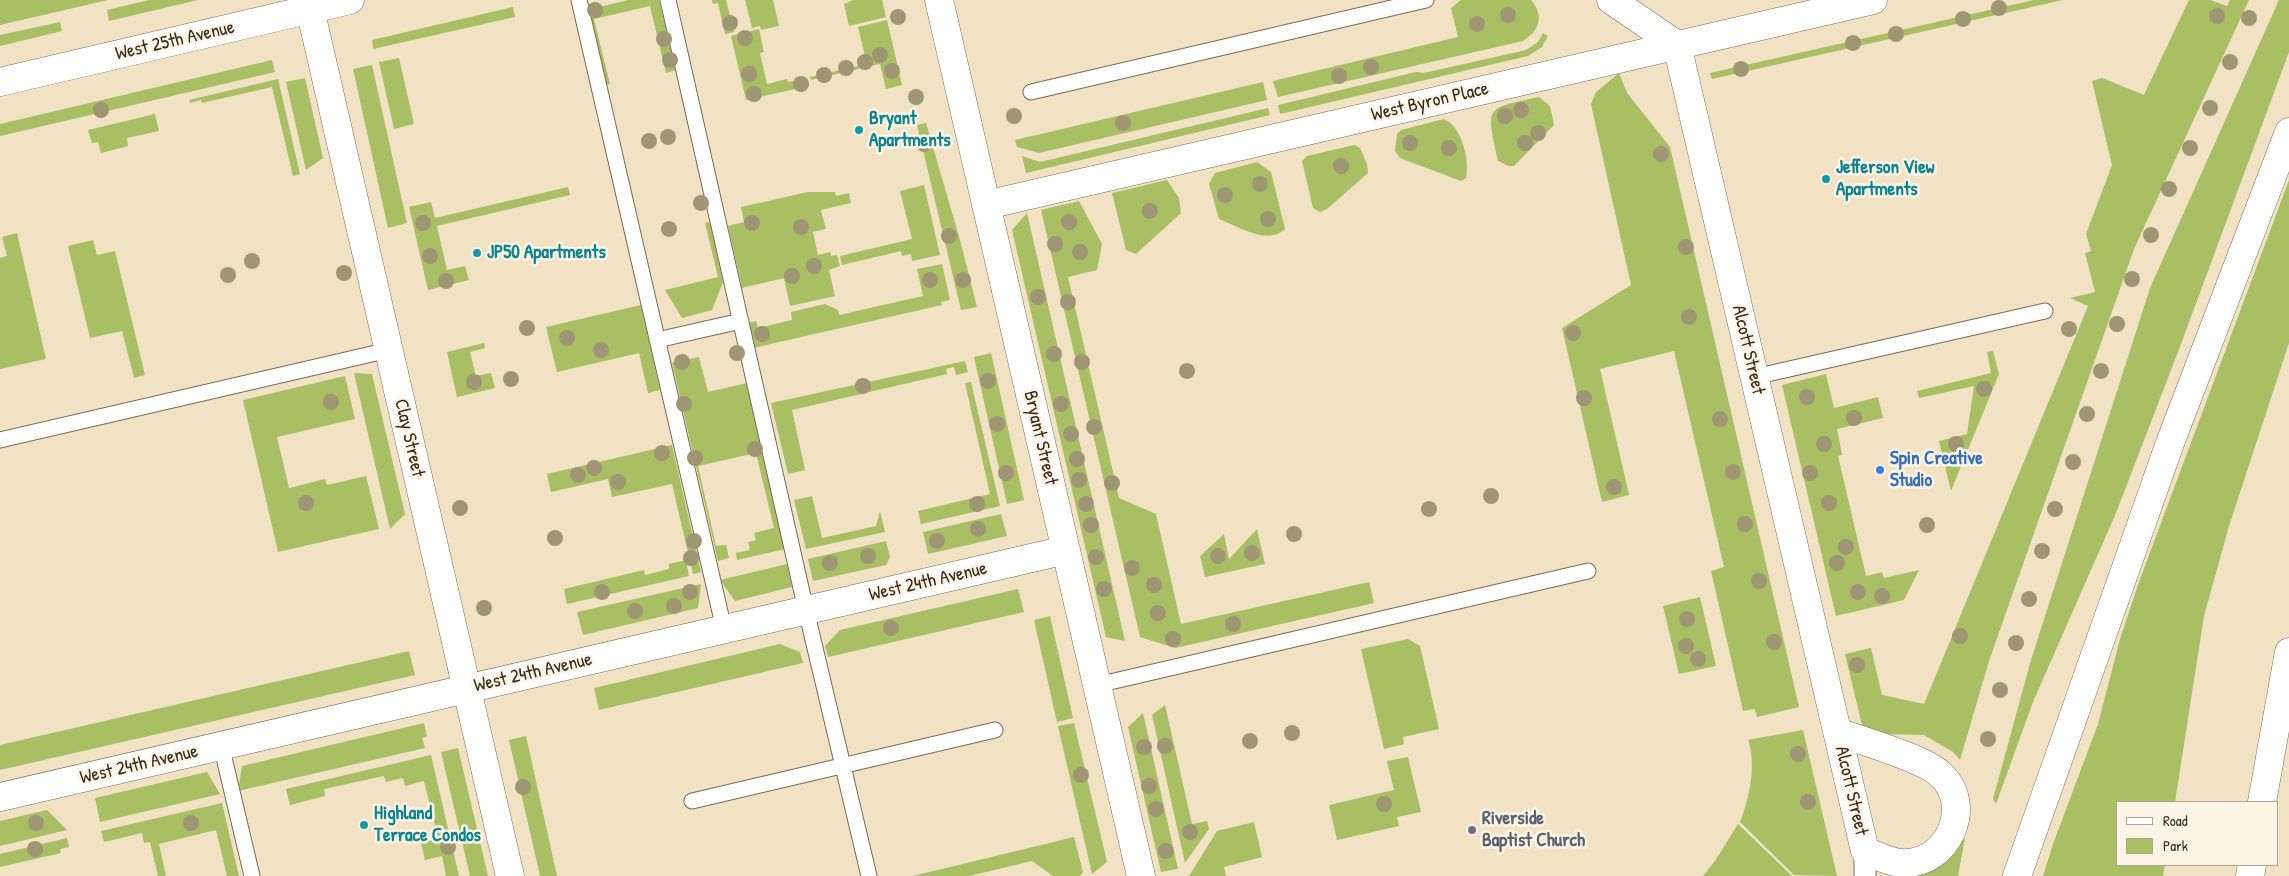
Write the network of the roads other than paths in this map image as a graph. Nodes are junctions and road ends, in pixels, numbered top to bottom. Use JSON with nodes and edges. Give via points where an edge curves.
{"nodes":[{"id":1,"x":350,"y":0,"type":"edge"},
{"id":2,"x":579,"y":0,"type":"edge"},
{"id":3,"x":668,"y":0,"type":"edge"},
{"id":4,"x":939,"y":0,"type":"edge"},
{"id":5,"x":1426,"y":0,"type":"edge"},
{"id":6,"x":1611,"y":0,"type":"edge"},
{"id":7,"x":1873,"y":0,"type":"edge"},
{"id":8,"x":309,"y":5,"type":"edge"},
{"id":9,"x":1677,"y":45,"type":"junction"},
{"id":10,"x":0,"y":82,"type":"edge"},
{"id":11,"x":1031,"y":92,"type":"dead end"},
{"id":12,"x":2289,"y":132,"type":"edge"},
{"id":13,"x":986,"y":205,"type":"junction"},
{"id":14,"x":2044,"y":312,"type":"dead end"},
{"id":15,"x":740,"y":321,"type":"junction"},
{"id":16,"x":657,"y":340,"type":"junction"},
{"id":17,"x":389,"y":350,"type":"junction"},
{"id":18,"x":1754,"y":377,"type":"junction"},
{"id":19,"x":0,"y":440,"type":"edge"},
{"id":20,"x":1066,"y":550,"type":"junction"},
{"id":21,"x":1588,"y":571,"type":"dead end"},
{"id":22,"x":806,"y":610,"type":"junction"},
{"id":23,"x":724,"y":629,"type":"junction"},
{"id":24,"x":2289,"y":652,"type":"edge"},
{"id":25,"x":1097,"y":685,"type":"junction"},
{"id":26,"x":467,"y":689,"type":"junction"},
{"id":27,"x":995,"y":730,"type":"dead end"},
{"id":28,"x":1838,"y":732,"type":"junction"},
{"id":29,"x":221,"y":745,"type":"junction"},
{"id":30,"x":843,"y":766,"type":"junction"},
{"id":31,"x":0,"y":797,"type":"edge"},
{"id":32,"x":692,"y":801,"type":"dead end"},
{"id":33,"x":2262,"y":801,"type":"edge"},
{"id":34,"x":1865,"y":863,"type":"edge"},
{"id":35,"x":865,"y":875,"type":"edge"},
{"id":36,"x":252,"y":876,"type":"edge"},
{"id":37,"x":510,"y":876,"type":"edge"},
{"id":38,"x":1140,"y":876,"type":"edge"},
{"id":39,"x":2017,"y":876,"type":"edge"}],
"edges":[{"from":1,"to":8,"type":"main road","name":"West 25th Avenue"},
{"from":2,"to":16,"type":"lane"},
{"from":3,"to":15,"type":"lane"},
{"from":4,"to":13,"type":"main road","name":"Bryant Street"},
{"from":5,"to":11,"type":"lane"},
{"from":6,"to":9,"type":"main road"},
{"from":7,"to":9,"type":"main road","name":"West Byron Place"},
{"from":8,"to":10,"type":"main road","name":"West 25th Avenue"},
{"from":8,"to":17,"type":"main road","name":"Clay Street"},
{"from":9,"to":13,"type":"main road","name":"West Byron Place"},
{"from":9,"to":18,"type":"main road","name":"Alcott Street"},
{"from":12,"to":39,"type":"main road","via":[[2170,444]]},
{"from":13,"to":20,"type":"main road","name":"Bryant Street"},
{"from":14,"to":18,"type":"lane"},
{"from":15,"to":16,"type":"lane"},
{"from":15,"to":22,"type":"lane"},
{"from":16,"to":23,"type":"lane"},
{"from":17,"to":19,"type":"lane"},
{"from":17,"to":26,"type":"main road","name":"Clay Street"},
{"from":18,"to":28,"type":"main road","name":"Alcott Street"},
{"from":20,"to":22,"type":"main road","name":"West 24th Avenue"},
{"from":20,"to":25,"type":"main road","name":"Bryant Street"},
{"from":21,"to":25,"type":"lane"},
{"from":22,"to":23,"type":"main road","name":"West 24th Avenue"},
{"from":22,"to":30,"type":"lane"},
{"from":23,"to":26,"type":"main road","name":"West 24th Avenue"},
{"from":24,"to":33,"type":"main road"},
{"from":25,"to":38,"type":"main road","name":"Bryant Street"},
{"from":26,"to":29,"type":"main road","name":"West 24th Avenue"},
{"from":26,"to":37,"type":"main road","name":"Clay Street"},
{"from":27,"to":30,"type":"lane"},
{"from":28,"to":34,"type":"main road","name":"Alcott Street"},
{"from":28,"to":34,"type":"main road","name":"Alcott Street","via":[[1940,773],[1956,804],[1953,829],[1938,850],[1927,858],[1901,863]]},
{"from":29,"to":31,"type":"main road","name":"West 24th Avenue"},
{"from":29,"to":36,"type":"lane"},
{"from":30,"to":32,"type":"lane"},
{"from":30,"to":35,"type":"lane"}]}
